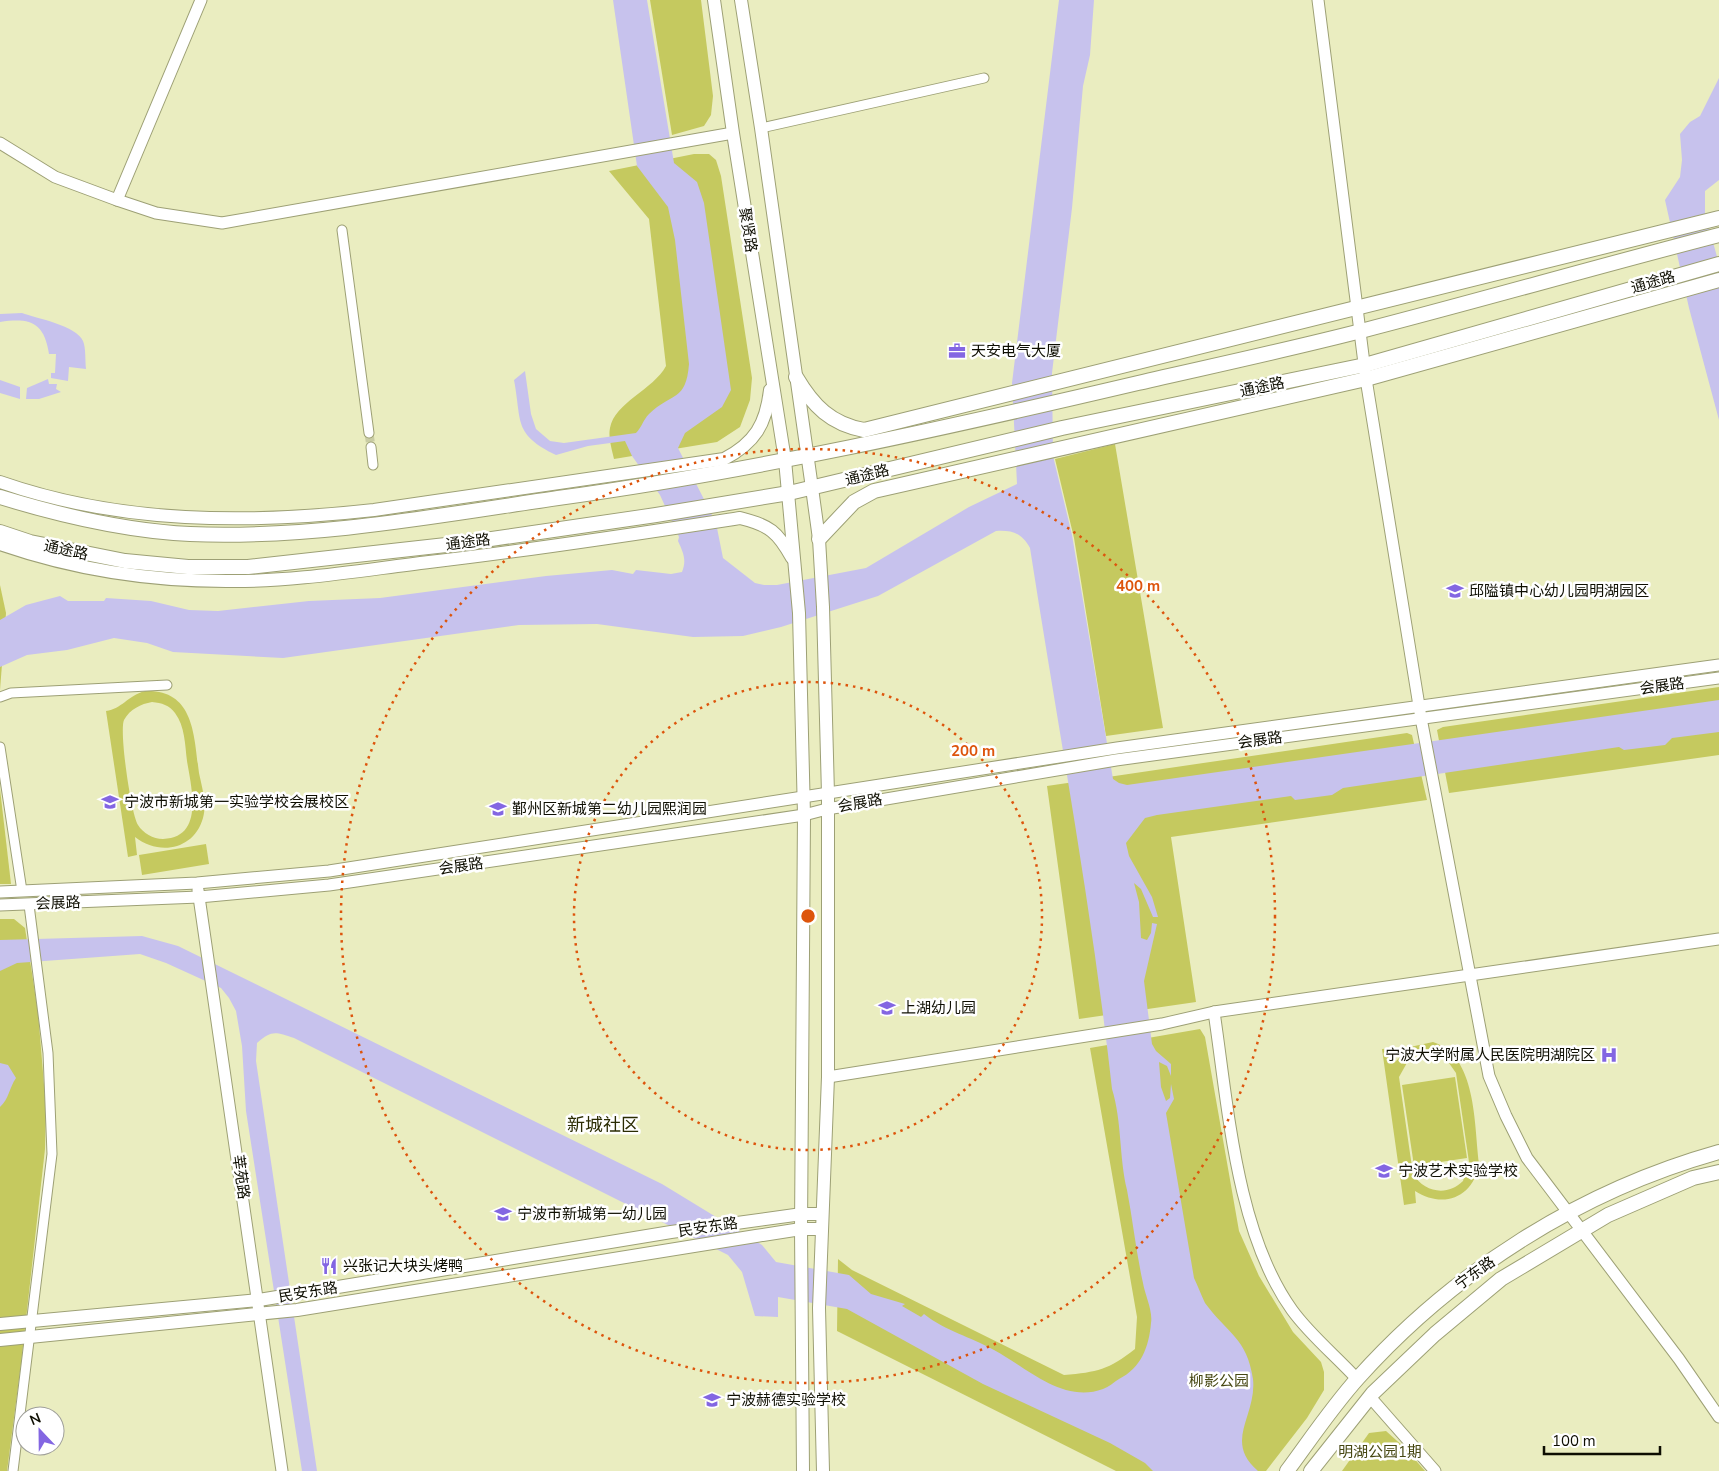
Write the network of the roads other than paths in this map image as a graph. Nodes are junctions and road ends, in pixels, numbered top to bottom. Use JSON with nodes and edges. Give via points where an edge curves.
{"nodes":[{"id":1,"x":201,"y":0,"type":"edge"},
{"id":2,"x":714,"y":0,"type":"edge"},
{"id":3,"x":740,"y":0,"type":"edge"},
{"id":4,"x":1318,"y":0,"type":"edge"},
{"id":5,"x":984,"y":78,"type":"dead end"},
{"id":6,"x":761,"y":128,"type":"junction"},
{"id":7,"x":733,"y":133,"type":"junction"},
{"id":8,"x":0,"y":143,"type":"edge"},
{"id":9,"x":117,"y":200,"type":"junction"},
{"id":10,"x":1716,"y":219,"type":"edge"},
{"id":11,"x":342,"y":230,"type":"dead end"},
{"id":12,"x":1716,"y":236,"type":"edge"},
{"id":13,"x":1719,"y":264,"type":"edge"},
{"id":14,"x":1719,"y":280,"type":"edge"},
{"id":15,"x":1356,"y":309,"type":"junction"},
{"id":16,"x":1359,"y":332,"type":"junction"},
{"id":17,"x":1364,"y":365,"type":"junction"},
{"id":18,"x":771,"y":375,"type":"junction"},
{"id":19,"x":796,"y":377,"type":"junction"},
{"id":20,"x":1366,"y":379,"type":"junction"},
{"id":21,"x":368,"y":432,"type":"tunnel mouth"},
{"id":22,"x":371,"y":447,"type":"tunnel mouth"},
{"id":23,"x":807,"y":457,"type":"junction"},
{"id":24,"x":785,"y":460,"type":"junction"},
{"id":25,"x":373,"y":465,"type":"dead end"},
{"id":26,"x":0,"y":482,"type":"edge"},
{"id":27,"x":812,"y":488,"type":"junction"},
{"id":28,"x":789,"y":493,"type":"junction"},
{"id":29,"x":0,"y":497,"type":"edge"},
{"id":30,"x":0,"y":532,"type":"edge"},
{"id":31,"x":819,"y":539,"type":"junction"},
{"id":32,"x":0,"y":544,"type":"edge"},
{"id":33,"x":795,"y":562,"type":"junction"},
{"id":34,"x":1719,"y":665,"type":"edge"},
{"id":35,"x":1719,"y":678,"type":"edge"},
{"id":36,"x":167,"y":684,"type":"dead end"},
{"id":37,"x":0,"y":697,"type":"edge"},
{"id":38,"x":1419,"y":705,"type":"junction"},
{"id":39,"x":1421,"y":718,"type":"junction"},
{"id":40,"x":0,"y":747,"type":"edge"},
{"id":41,"x":1116,"y":754,"type":"junction"},
{"id":42,"x":1058,"y":763,"type":"junction"},
{"id":43,"x":828,"y":794,"type":"junction"},
{"id":44,"x":804,"y":799,"type":"junction"},
{"id":45,"x":828,"y":809,"type":"junction"},
{"id":46,"x":804,"y":815,"type":"junction"},
{"id":47,"x":197,"y":883,"type":"junction"},
{"id":48,"x":22,"y":891,"type":"junction"},
{"id":49,"x":0,"y":892,"type":"edge"},
{"id":50,"x":198,"y":897,"type":"junction"},
{"id":51,"x":29,"y":904,"type":"junction"},
{"id":52,"x":0,"y":905,"type":"edge"},
{"id":53,"x":1719,"y":939,"type":"edge"},
{"id":54,"x":1469,"y":976,"type":"junction"},
{"id":55,"x":1214,"y":1012,"type":"junction"},
{"id":56,"x":828,"y":1077,"type":"junction"},
{"id":57,"x":1719,"y":1152,"type":"edge"},
{"id":58,"x":1719,"y":1172,"type":"edge"},
{"id":59,"x":1567,"y":1212,"type":"junction"},
{"id":60,"x":802,"y":1214,"type":"junction"},
{"id":61,"x":822,"y":1214,"type":"junction"},
{"id":62,"x":801,"y":1229,"type":"junction"},
{"id":63,"x":822,"y":1229,"type":"junction"},
{"id":64,"x":1581,"y":1230,"type":"junction"},
{"id":65,"x":264,"y":1299,"type":"junction"},
{"id":66,"x":267,"y":1314,"type":"junction"},
{"id":67,"x":32,"y":1321,"type":"junction"},
{"id":68,"x":0,"y":1324,"type":"edge"},
{"id":69,"x":30,"y":1337,"type":"junction"},
{"id":70,"x":0,"y":1340,"type":"edge"},
{"id":71,"x":1357,"y":1379,"type":"junction"},
{"id":72,"x":1370,"y":1397,"type":"junction"},
{"id":73,"x":1719,"y":1417,"type":"edge"},
{"id":74,"x":13,"y":1471,"type":"edge"},
{"id":75,"x":282,"y":1471,"type":"edge"},
{"id":76,"x":804,"y":1471,"type":"edge"},
{"id":77,"x":824,"y":1471,"type":"edge"},
{"id":78,"x":1286,"y":1471,"type":"edge"},
{"id":79,"x":1311,"y":1471,"type":"edge"},
{"id":80,"x":1436,"y":1471,"type":"edge"}],
"edges":[{"from":1,"to":9,"type":"street"},
{"from":2,"to":7,"type":"main road","name":"聚贤路"},
{"from":3,"to":6,"type":"main road","name":"聚贤路"},
{"from":4,"to":15,"type":"street"},
{"from":5,"to":6,"type":"street"},
{"from":6,"to":19,"type":"main road","name":"聚贤路"},
{"from":7,"to":9,"type":"street","via":[[222,224],[156,213]]},
{"from":7,"to":18,"type":"main road","name":"聚贤路"},
{"from":8,"to":9,"type":"street","via":[[55,177]]},
{"from":10,"to":15,"type":"main road"},
{"from":11,"to":21,"type":"street"},
{"from":12,"to":16,"type":"main road","name":"通途路"},
{"from":13,"to":17,"type":"main road","name":"通途路"},
{"from":14,"to":20,"type":"main road"},
{"from":15,"to":16,"type":"street"},
{"from":15,"to":19,"type":"main road","via":[[864,430],[832,420],[812,402]]},
{"from":16,"to":17,"type":"street"},
{"from":16,"to":23,"type":"main road","name":"通途路","via":[[1006,416]]},
{"from":17,"to":20,"type":"street"},
{"from":17,"to":27,"type":"main road","name":"通途路","via":[[1062,428]]},
{"from":18,"to":24,"type":"main road","name":"聚贤路"},
{"from":18,"to":26,"type":"main road","via":[[764,416],[755,435],[743,449],[724,459],[634,473],[316,516],[209,520],[139,513],[62,500]]},
{"from":19,"to":23,"type":"main road","name":"聚贤路"},
{"from":20,"to":31,"type":"main road","via":[[874,491],[854,502]]},
{"from":20,"to":38,"type":"street"},
{"from":22,"to":25,"type":"street"},
{"from":23,"to":24,"type":"main road","name":"通途路"},
{"from":23,"to":27,"type":"main road","name":"聚贤路"},
{"from":24,"to":28,"type":"main road","name":"聚贤路"},
{"from":24,"to":29,"type":"main road","name":"通途路","via":[[642,486],[380,524],[276,534],[191,534],[142,530],[99,523]]},
{"from":27,"to":28,"type":"main road","name":"通途路"},
{"from":27,"to":31,"type":"main road","name":"聚贤路"},
{"from":28,"to":30,"type":"main road","name":"通途路","via":[[464,543],[248,567],[188,567],[125,561],[30,542]]},
{"from":28,"to":33,"type":"main road","name":"聚贤路"},
{"from":31,"to":43,"type":"main road","name":"聚贤路"},
{"from":32,"to":33,"type":"main road","via":[[91,568],[178,579],[262,580],[552,548],[740,518],[761,523],[778,535]]},
{"from":33,"to":44,"type":"main road","name":"聚贤路"},
{"from":34,"to":38,"type":"street","name":"会展路"},
{"from":35,"to":39,"type":"street","name":"会展路"},
{"from":36,"to":37,"type":"street","via":[[10,693]]},
{"from":38,"to":39,"type":"street"},
{"from":38,"to":41,"type":"street","name":"会展路"},
{"from":39,"to":41,"type":"street","name":"会展路"},
{"from":39,"to":54,"type":"street"},
{"from":40,"to":48,"type":"street"},
{"from":41,"to":42,"type":"street","name":"会展路"},
{"from":42,"to":43,"type":"street","name":"会展路"},
{"from":42,"to":45,"type":"street","name":"会展路"},
{"from":43,"to":44,"type":"street","name":"会展路"},
{"from":43,"to":45,"type":"main road","name":"聚贤路"},
{"from":44,"to":46,"type":"main road","name":"聚贤路"},
{"from":44,"to":47,"type":"street","name":"会展路","via":[[329,871]]},
{"from":45,"to":46,"type":"street","name":"会展路"},
{"from":45,"to":56,"type":"main road","name":"聚贤路"},
{"from":46,"to":50,"type":"street","name":"会展路","via":[[329,885]]},
{"from":46,"to":60,"type":"main road","name":"聚贤路"},
{"from":47,"to":48,"type":"street","name":"会展路"},
{"from":47,"to":50,"type":"street","name":"莘苑路"},
{"from":48,"to":49,"type":"street","name":"会展路"},
{"from":50,"to":51,"type":"street","name":"会展路"},
{"from":50,"to":65,"type":"street","name":"莘苑路"},
{"from":51,"to":52,"type":"street","name":"会展路"},
{"from":51,"to":67,"type":"street","via":[[48,1053],[52,1154]]},
{"from":53,"to":54,"type":"street"},
{"from":54,"to":55,"type":"street"},
{"from":54,"to":59,"type":"street","via":[[1489,1076],[1502,1109],[1527,1158]]},
{"from":55,"to":56,"type":"street","via":[[1162,1024]]},
{"from":55,"to":71,"type":"street","via":[[1231,1128],[1250,1224],[1264,1262],[1292,1310]]},
{"from":56,"to":61,"type":"main road","name":"聚贤路"},
{"from":57,"to":59,"type":"main road","name":"宁东路","via":[[1632,1182]]},
{"from":58,"to":64,"type":"main road","name":"宁东路","via":[[1693,1178]]},
{"from":59,"to":64,"type":"street"},
{"from":59,"to":71,"type":"main road","name":"宁东路","via":[[1468,1275],[1405,1329]]},
{"from":60,"to":61,"type":"main road","name":"民安东路"},
{"from":60,"to":62,"type":"main road","name":"聚贤路"},
{"from":60,"to":65,"type":"main road","name":"民安东路","via":[[671,1232]]},
{"from":61,"to":63,"type":"main road","name":"聚贤路"},
{"from":62,"to":63,"type":"main road","name":"民安东路"},
{"from":62,"to":66,"type":"main road","name":"民安东路"},
{"from":62,"to":76,"type":"main road","name":"聚贤路"},
{"from":63,"to":77,"type":"main road","name":"聚贤路","via":[[819,1308]]},
{"from":64,"to":72,"type":"main road","name":"宁东路","via":[[1501,1279],[1435,1334]]},
{"from":64,"to":73,"type":"street"},
{"from":65,"to":66,"type":"street","name":"莘苑路"},
{"from":65,"to":67,"type":"main road","name":"民安东路"},
{"from":66,"to":69,"type":"main road","name":"民安东路"},
{"from":66,"to":75,"type":"street","name":"莘苑路"},
{"from":67,"to":68,"type":"main road","name":"民安东路"},
{"from":67,"to":69,"type":"street"},
{"from":69,"to":70,"type":"main road","name":"民安东路"},
{"from":69,"to":74,"type":"street"},
{"from":71,"to":78,"type":"main road","name":"宁东路"},
{"from":72,"to":79,"type":"main road","name":"宁东路"},
{"from":72,"to":80,"type":"street"}]}
